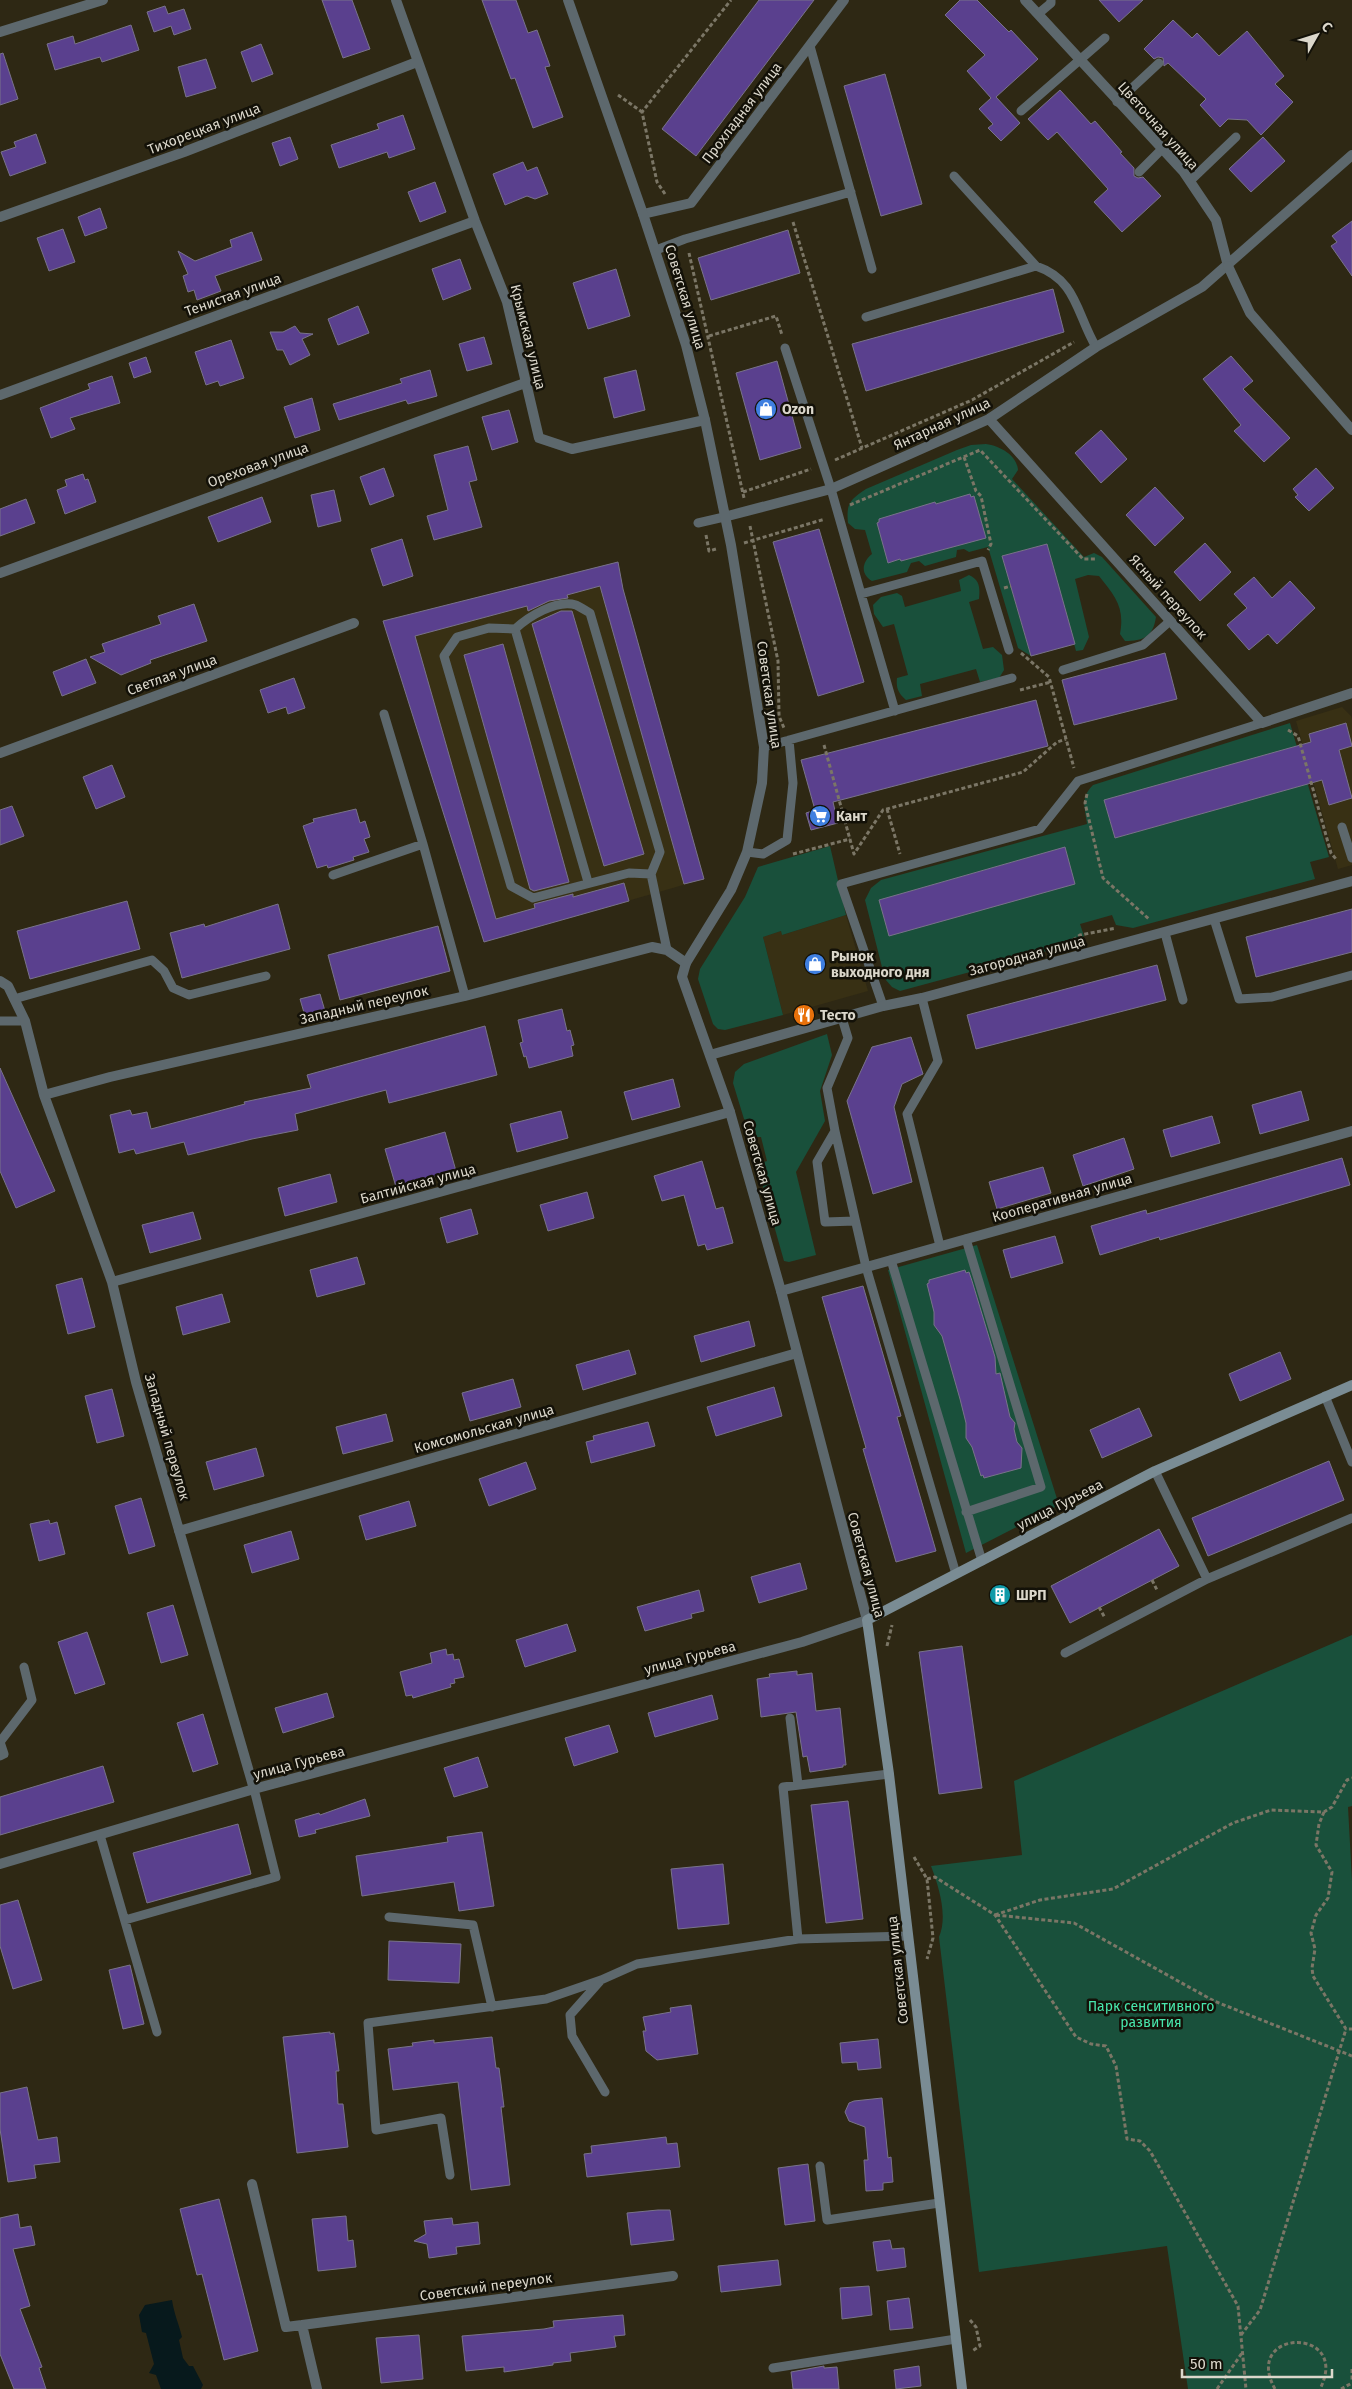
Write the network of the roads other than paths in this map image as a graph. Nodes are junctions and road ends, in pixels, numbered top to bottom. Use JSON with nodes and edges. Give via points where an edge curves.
{"nodes":[{"id":1,"x":103,"y":0,"type":"edge"},
{"id":2,"x":396,"y":0,"type":"edge"},
{"id":3,"x":568,"y":0,"type":"edge"},
{"id":4,"x":844,"y":0,"type":"edge"},
{"id":5,"x":1025,"y":0,"type":"edge"},
{"id":6,"x":1053,"y":1,"type":"edge"},
{"id":7,"x":1038,"y":14,"type":"junction"},
{"id":8,"x":0,"y":32,"type":"edge"},
{"id":9,"x":1105,"y":38,"type":"dead end"},
{"id":10,"x":810,"y":46,"type":"junction"},
{"id":11,"x":1080,"y":61,"type":"junction"},
{"id":12,"x":417,"y":62,"type":"junction"},
{"id":13,"x":1159,"y":63,"type":"dead end"},
{"id":14,"x":1118,"y":102,"type":"junction"},
{"id":15,"x":1021,"y":111,"type":"dead end"},
{"id":16,"x":1236,"y":137,"type":"dead end"},
{"id":17,"x":1162,"y":149,"type":"junction"},
{"id":18,"x":1352,"y":155,"type":"edge"},
{"id":19,"x":1138,"y":172,"type":"dead end"},
{"id":20,"x":954,"y":176,"type":"dead end"},
{"id":21,"x":1190,"y":181,"type":"junction"},
{"id":22,"x":851,"y":192,"type":"junction"},
{"id":23,"x":644,"y":214,"type":"junction"},
{"id":24,"x":0,"y":218,"type":"edge"},
{"id":25,"x":475,"y":221,"type":"junction"},
{"id":26,"x":656,"y":250,"type":"junction"},
{"id":27,"x":1036,"y":266,"type":"junction"},
{"id":28,"x":1228,"y":266,"type":"junction"},
{"id":29,"x":872,"y":270,"type":"dead end"},
{"id":30,"x":866,"y":317,"type":"dead end"},
{"id":31,"x":785,"y":348,"type":"road end"},
{"id":32,"x":1096,"y":348,"type":"junction"},
{"id":33,"x":526,"y":383,"type":"junction"},
{"id":34,"x":0,"y":395,"type":"edge"},
{"id":35,"x":705,"y":420,"type":"junction"},
{"id":36,"x":989,"y":420,"type":"junction"},
{"id":37,"x":1352,"y":430,"type":"edge"},
{"id":38,"x":831,"y":489,"type":"junction"},
{"id":39,"x":724,"y":517,"type":"junction"},
{"id":40,"x":698,"y":523,"type":"dead end"},
{"id":41,"x":0,"y":572,"type":"edge"},
{"id":42,"x":861,"y":594,"type":"junction"},
{"id":43,"x":1170,"y":621,"type":"junction"},
{"id":44,"x":354,"y":623,"type":"dead end"},
{"id":45,"x":515,"y":629,"type":"junction"},
{"id":46,"x":1012,"y":649,"type":"road end"},
{"id":47,"x":1063,"y":670,"type":"dead end"},
{"id":48,"x":1012,"y":678,"type":"dead end"},
{"id":49,"x":1352,"y":693,"type":"edge"},
{"id":50,"x":895,"y":711,"type":"junction"},
{"id":51,"x":384,"y":714,"type":"dead end"},
{"id":52,"x":1267,"y":721,"type":"junction"},
{"id":53,"x":789,"y":740,"type":"junction"},
{"id":54,"x":764,"y":747,"type":"junction"},
{"id":55,"x":0,"y":753,"type":"edge"},
{"id":56,"x":1342,"y":827,"type":"dead end"},
{"id":57,"x":423,"y":844,"type":"junction"},
{"id":58,"x":747,"y":852,"type":"junction"},
{"id":59,"x":1352,"y":858,"type":"edge"},
{"id":60,"x":651,"y":874,"type":"junction"},
{"id":61,"x":334,"y":875,"type":"dead end"},
{"id":62,"x":1352,"y":881,"type":"edge"},
{"id":63,"x":588,"y":882,"type":"junction"},
{"id":64,"x":1214,"y":919,"type":"junction"},
{"id":65,"x":1165,"y":933,"type":"junction"},
{"id":66,"x":667,"y":950,"type":"junction"},
{"id":67,"x":686,"y":963,"type":"junction"},
{"id":68,"x":1352,"y":975,"type":"edge"},
{"id":69,"x":266,"y":976,"type":"dead end"},
{"id":70,"x":0,"y":981,"type":"edge"},
{"id":71,"x":465,"y":996,"type":"junction"},
{"id":72,"x":922,"y":998,"type":"junction"},
{"id":73,"x":14,"y":999,"type":"junction"},
{"id":74,"x":1184,"y":1000,"type":"dead end"},
{"id":75,"x":883,"y":1006,"type":"junction"},
{"id":76,"x":842,"y":1018,"type":"junction"},
{"id":77,"x":0,"y":1021,"type":"edge"},
{"id":78,"x":26,"y":1021,"type":"junction"},
{"id":79,"x":710,"y":1055,"type":"junction"},
{"id":80,"x":44,"y":1095,"type":"junction"},
{"id":81,"x":730,"y":1112,"type":"junction"},
{"id":82,"x":835,"y":1131,"type":"junction"},
{"id":83,"x":1352,"y":1131,"type":"edge"},
{"id":84,"x":855,"y":1221,"type":"junction"},
{"id":85,"x":966,"y":1239,"type":"junction"},
{"id":86,"x":940,"y":1246,"type":"junction"},
{"id":87,"x":891,"y":1260,"type":"junction"},
{"id":88,"x":866,"y":1267,"type":"junction"},
{"id":89,"x":112,"y":1282,"type":"junction"},
{"id":90,"x":781,"y":1291,"type":"junction"},
{"id":91,"x":797,"y":1353,"type":"junction"},
{"id":92,"x":1352,"y":1385,"type":"edge"},
{"id":93,"x":1325,"y":1396,"type":"junction"},
{"id":94,"x":1352,"y":1462,"type":"edge"},
{"id":95,"x":1155,"y":1471,"type":"junction"},
{"id":96,"x":966,"y":1512,"type":"junction"},
{"id":97,"x":1352,"y":1518,"type":"edge"},
{"id":98,"x":179,"y":1531,"type":"junction"},
{"id":99,"x":982,"y":1561,"type":"junction"},
{"id":100,"x":956,"y":1574,"type":"junction"},
{"id":101,"x":1207,"y":1579,"type":"junction"},
{"id":102,"x":867,"y":1620,"type":"junction"},
{"id":103,"x":1065,"y":1653,"type":"dead end"},
{"id":104,"x":24,"y":1667,"type":"dead end"},
{"id":105,"x":790,"y":1718,"type":"dead end"},
{"id":106,"x":0,"y":1742,"type":"edge"},
{"id":107,"x":0,"y":1756,"type":"edge"},
{"id":108,"x":889,"y":1774,"type":"junction"},
{"id":109,"x":798,"y":1785,"type":"junction"},
{"id":110,"x":254,"y":1789,"type":"junction"},
{"id":111,"x":100,"y":1834,"type":"junction"},
{"id":112,"x":0,"y":1864,"type":"edge"},
{"id":113,"x":389,"y":1917,"type":"dead end"},
{"id":114,"x":125,"y":1920,"type":"junction"},
{"id":115,"x":908,"y":1936,"type":"junction"},
{"id":116,"x":798,"y":1939,"type":"junction"},
{"id":117,"x":601,"y":1980,"type":"junction"},
{"id":118,"x":492,"y":2007,"type":"junction"},
{"id":119,"x":157,"y":2032,"type":"dead end"},
{"id":120,"x":605,"y":2092,"type":"dead end"},
{"id":121,"x":820,"y":2166,"type":"dead end"},
{"id":122,"x":450,"y":2175,"type":"dead end"},
{"id":123,"x":252,"y":2184,"type":"dead end"},
{"id":124,"x":939,"y":2202,"type":"junction"},
{"id":125,"x":673,"y":2276,"type":"dead end"},
{"id":126,"x":302,"y":2325,"type":"junction"},
{"id":127,"x":956,"y":2339,"type":"junction"},
{"id":128,"x":773,"y":2368,"type":"dead end"},
{"id":129,"x":317,"y":2389,"type":"edge"},
{"id":130,"x":962,"y":2389,"type":"edge"}],
"edges":[{"from":1,"to":8,"type":"street"},
{"from":2,"to":12,"type":"street","name":"Крымская улица"},
{"from":3,"to":23,"type":"street","name":"Советская улица"},
{"from":4,"to":10,"type":"street","name":"Прохладная улица"},
{"from":5,"to":7,"type":"street","name":"Цветочная улица"},
{"from":6,"to":7,"type":"lane"},
{"from":7,"to":11,"type":"street","name":"Цветочная улица"},
{"from":9,"to":11,"type":"lane"},
{"from":10,"to":22,"type":"lane"},
{"from":10,"to":23,"type":"street","name":"Прохладная улица","via":[[692,203]]},
{"from":11,"to":14,"type":"street","name":"Цветочная улица"},
{"from":11,"to":15,"type":"lane"},
{"from":12,"to":24,"type":"street","name":"Тихорецкая улица","via":[[184,152]]},
{"from":12,"to":25,"type":"street","name":"Крымская улица"},
{"from":13,"to":14,"type":"lane"},
{"from":14,"to":17,"type":"street","name":"Цветочная улица"},
{"from":16,"to":21,"type":"lane"},
{"from":17,"to":19,"type":"lane"},
{"from":17,"to":21,"type":"street","name":"Цветочная улица"},
{"from":18,"to":28,"type":"street","name":"Янтарная улица"},
{"from":20,"to":27,"type":"lane"},
{"from":21,"to":28,"type":"street","name":"Цветочная улица","via":[[1216,220]]},
{"from":22,"to":26,"type":"lane"},
{"from":22,"to":29,"type":"lane"},
{"from":23,"to":26,"type":"street","name":"Советская улица"},
{"from":25,"to":33,"type":"street","name":"Крымская улица","via":[[507,302]]},
{"from":25,"to":34,"type":"street","name":"Тенистая улица"},
{"from":26,"to":35,"type":"street","name":"Советская улица","via":[[686,345]]},
{"from":27,"to":30,"type":"lane"},
{"from":27,"to":32,"type":"lane","via":[[1052,272],[1068,285]]},
{"from":28,"to":32,"type":"street","name":"Янтарная улица","via":[[1202,288]]},
{"from":28,"to":37,"type":"street","name":"Цветочная улица","via":[[1250,312]]},
{"from":31,"to":38,"type":"lane"},
{"from":32,"to":36,"type":"street","name":"Янтарная улица"},
{"from":33,"to":35,"type":"street","name":"Крымская улица","via":[[539,438],[572,450]]},
{"from":33,"to":41,"type":"street","name":"Ореховая улица"},
{"from":35,"to":39,"type":"street","name":"Советская улица"},
{"from":36,"to":38,"type":"street","name":"Янтарная улица"},
{"from":36,"to":43,"type":"street","name":"Ясный переулок"},
{"from":38,"to":39,"type":"street","name":"Янтарная улица"},
{"from":38,"to":42,"type":"lane"},
{"from":39,"to":40,"type":"lane"},
{"from":39,"to":54,"type":"street","name":"Советская улица","via":[[747,634]]},
{"from":42,"to":46,"type":"lane","via":[[982,561]]},
{"from":42,"to":50,"type":"lane"},
{"from":43,"to":47,"type":"lane","via":[[1143,645]]},
{"from":43,"to":52,"type":"street","name":"Ясный переулок"},
{"from":44,"to":55,"type":"street","name":"Светлая улица"},
{"from":45,"to":60,"type":"lane","via":[[528,617],[549,607],[574,604],[590,613],[660,852]]},
{"from":45,"to":63,"type":"lane"},
{"from":45,"to":63,"type":"lane","via":[[489,628],[457,637],[444,656],[510,886],[532,898]]},
{"from":48,"to":50,"type":"lane"},
{"from":49,"to":52,"type":"street"},
{"from":50,"to":53,"type":"lane"},
{"from":51,"to":57,"type":"lane"},
{"from":52,"to":75,"type":"lane","via":[[1078,781],[1040,829],[841,884]]},
{"from":53,"to":54,"type":"lane"},
{"from":53,"to":58,"type":"lane","via":[[793,783],[787,840],[763,854]]},
{"from":54,"to":58,"type":"street","name":"Советская улица","via":[[762,783]]},
{"from":56,"to":59,"type":"lane"},
{"from":57,"to":61,"type":"lane"},
{"from":57,"to":71,"type":"lane"},
{"from":58,"to":67,"type":"street","name":"Советская улица","via":[[731,890]]},
{"from":60,"to":63,"type":"lane","via":[[629,873]]},
{"from":60,"to":66,"type":"lane"},
{"from":62,"to":64,"type":"street","name":"Загородная улица"},
{"from":64,"to":65,"type":"street","name":"Загородная улица"},
{"from":64,"to":68,"type":"lane","via":[[1239,998],[1272,997]]},
{"from":65,"to":72,"type":"street","name":"Загородная улица"},
{"from":65,"to":74,"type":"lane"},
{"from":66,"to":67,"type":"street"},
{"from":66,"to":71,"type":"street","name":"Западный переулок","via":[[652,947]]},
{"from":67,"to":79,"type":"street","name":"Советская улица","via":[[682,977]]},
{"from":69,"to":73,"type":"lane","via":[[189,995],[173,988],[164,971],[152,960]]},
{"from":70,"to":73,"type":"street","name":"Западный переулок","via":[[8,986]]},
{"from":71,"to":80,"type":"street","name":"Западный переулок"},
{"from":72,"to":75,"type":"street","name":"Загородная улица"},
{"from":72,"to":86,"type":"lane","via":[[938,1061],[908,1114]]},
{"from":73,"to":78,"type":"street","name":"Западный переулок"},
{"from":75,"to":76,"type":"street","name":"Загородная улица"},
{"from":76,"to":79,"type":"street","name":"Загородная улица"},
{"from":76,"to":82,"type":"lane","via":[[848,1038],[827,1088]]},
{"from":77,"to":78,"type":"lane"},
{"from":78,"to":80,"type":"street","name":"Западный переулок"},
{"from":79,"to":81,"type":"street","name":"Советская улица"},
{"from":80,"to":89,"type":"street","name":"Западный переулок"},
{"from":81,"to":89,"type":"street","name":"Балтийская улица"},
{"from":81,"to":90,"type":"street","name":"Советская улица"},
{"from":82,"to":84,"type":"lane"},
{"from":82,"to":84,"type":"lane","via":[[817,1162],[825,1222]]},
{"from":83,"to":85,"type":"street","name":"Кооперативная улица"},
{"from":84,"to":88,"type":"lane"},
{"from":85,"to":86,"type":"street","name":"Кооперативная улица"},
{"from":85,"to":96,"type":"lane","via":[[1041,1487]]},
{"from":86,"to":87,"type":"street","name":"Кооперативная улица"},
{"from":87,"to":88,"type":"street","name":"Кооперативная улица"},
{"from":87,"to":96,"type":"lane"},
{"from":88,"to":90,"type":"street","name":"Кооперативная улица"},
{"from":88,"to":100,"type":"lane"},
{"from":89,"to":98,"type":"street","name":"Западный переулок","via":[[136,1382]]},
{"from":90,"to":91,"type":"street","name":"Советская улица"},
{"from":91,"to":98,"type":"street","name":"Комсомольская улица"},
{"from":91,"to":102,"type":"street","name":"Советская улица"},
{"from":92,"to":93,"type":"main road","name":"улица Гурьева"},
{"from":93,"to":94,"type":"lane"},
{"from":93,"to":95,"type":"main road","name":"улица Гурьева"},
{"from":95,"to":99,"type":"main road","name":"улица Гурьева"},
{"from":95,"to":101,"type":"lane"},
{"from":96,"to":99,"type":"lane"},
{"from":97,"to":101,"type":"lane"},
{"from":98,"to":110,"type":"street","name":"Западный переулок"},
{"from":99,"to":100,"type":"main road","name":"улица Гурьева"},
{"from":100,"to":102,"type":"main road","name":"улица Гурьева"},
{"from":101,"to":103,"type":"lane"},
{"from":102,"to":108,"type":"main road","name":"Советская улица"},
{"from":102,"to":110,"type":"street","name":"улица Гурьева","via":[[802,1642]]},
{"from":104,"to":106,"type":"lane","via":[[32,1700]]},
{"from":105,"to":109,"type":"lane"},
{"from":106,"to":107,"type":"lane","via":[[4,1754]]},
{"from":108,"to":109,"type":"lane"},
{"from":108,"to":115,"type":"main road","name":"Советская улица"},
{"from":109,"to":116,"type":"lane","via":[[783,1787]]},
{"from":110,"to":111,"type":"street","name":"улица Гурьева"},
{"from":110,"to":114,"type":"lane","via":[[276,1877]]},
{"from":111,"to":112,"type":"street","name":"улица Гурьева"},
{"from":111,"to":114,"type":"lane"},
{"from":113,"to":118,"type":"lane","via":[[473,1925]]},
{"from":114,"to":119,"type":"lane"},
{"from":115,"to":116,"type":"lane"},
{"from":115,"to":124,"type":"main road","name":"Советская улица"},
{"from":116,"to":117,"type":"lane","via":[[637,1964]]},
{"from":117,"to":118,"type":"lane","via":[[546,1999]]},
{"from":117,"to":120,"type":"lane","via":[[570,2015],[572,2036]]},
{"from":118,"to":122,"type":"lane","via":[[368,2023],[376,2130],[441,2118]]},
{"from":121,"to":124,"type":"lane","via":[[827,2220]]},
{"from":123,"to":126,"type":"street","name":"Советский переулок","via":[[286,2327]]},
{"from":124,"to":127,"type":"main road","name":"Советская улица"},
{"from":125,"to":126,"type":"street","name":"Советский переулок"},
{"from":126,"to":129,"type":"street"},
{"from":127,"to":128,"type":"lane"},
{"from":127,"to":130,"type":"main road","name":"Советская улица"}]}
